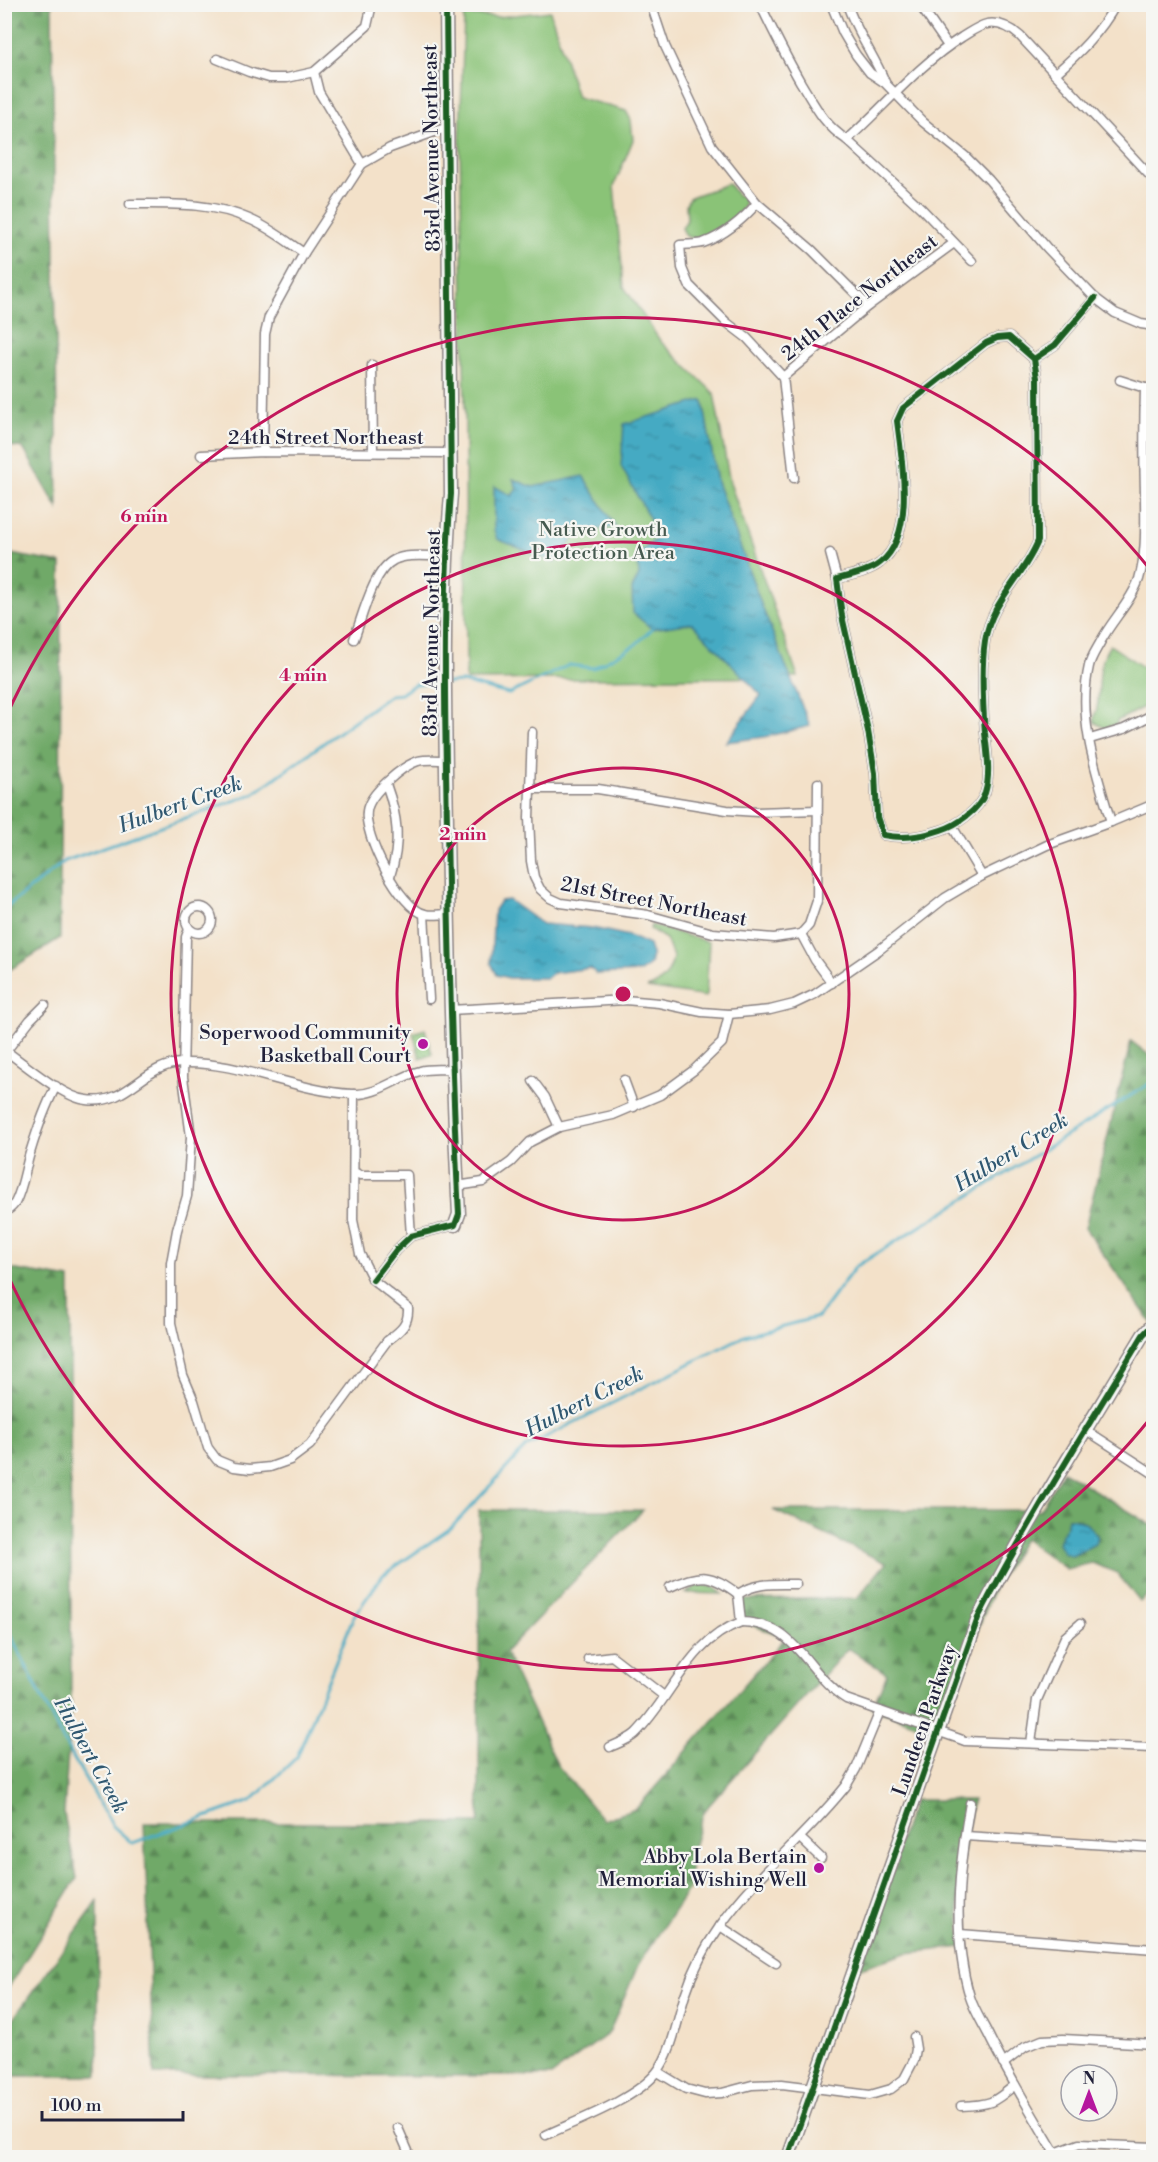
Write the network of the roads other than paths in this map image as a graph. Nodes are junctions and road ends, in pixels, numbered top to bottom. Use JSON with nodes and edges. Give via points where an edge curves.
{"nodes":[{"id":1,"x":372,"y":4,"type":"edge"},
{"id":2,"x":446,"y":4,"type":"edge"},
{"id":3,"x":651,"y":4,"type":"edge"},
{"id":4,"x":760,"y":4,"type":"edge"},
{"id":5,"x":831,"y":4,"type":"edge"},
{"id":6,"x":847,"y":4,"type":"edge"},
{"id":7,"x":919,"y":4,"type":"edge"},
{"id":8,"x":1116,"y":4,"type":"edge"},
{"id":9,"x":948,"y":46,"type":"junction"},
{"id":10,"x":217,"y":59,"type":"dead end"},
{"id":11,"x":314,"y":72,"type":"junction"},
{"id":12,"x":1055,"y":74,"type":"junction"},
{"id":13,"x":885,"y":82,"type":"junction"},
{"id":14,"x":896,"y":93,"type":"junction"},
{"id":15,"x":448,"y":128,"type":"junction"},
{"id":16,"x":847,"y":140,"type":"junction"},
{"id":17,"x":362,"y":164,"type":"junction"},
{"id":18,"x":1154,"y":180,"type":"edge"},
{"id":19,"x":757,"y":203,"type":"junction"},
{"id":20,"x":130,"y":204,"type":"dead end"},
{"id":21,"x":954,"y":243,"type":"junction"},
{"id":22,"x":304,"y":253,"type":"junction"},
{"id":23,"x":972,"y":261,"type":"dead end"},
{"id":24,"x":1095,"y":298,"type":"junction"},
{"id":25,"x":868,"y":306,"type":"junction"},
{"id":26,"x":1154,"y":326,"type":"edge"},
{"id":27,"x":1034,"y":359,"type":"junction"},
{"id":28,"x":372,"y":364,"type":"dead end"},
{"id":29,"x":783,"y":377,"type":"junction"},
{"id":30,"x":1120,"y":380,"type":"dead end"},
{"id":31,"x":1149,"y":388,"type":"edge"},
{"id":32,"x":373,"y":451,"type":"junction"},
{"id":33,"x":263,"y":452,"type":"junction"},
{"id":34,"x":451,"y":453,"type":"junction"},
{"id":35,"x":201,"y":455,"type":"dead end"},
{"id":36,"x":794,"y":478,"type":"dead end"},
{"id":37,"x":830,"y":553,"type":"dead end"},
{"id":38,"x":446,"y":556,"type":"junction"},
{"id":39,"x":837,"y":579,"type":"junction"},
{"id":40,"x":354,"y":639,"type":"dead end"},
{"id":41,"x":1154,"y":714,"type":"edge"},
{"id":42,"x":532,"y":732,"type":"dead end"},
{"id":43,"x":1090,"y":739,"type":"junction"},
{"id":44,"x":446,"y":760,"type":"junction"},
{"id":45,"x":818,"y":783,"type":"dead end"},
{"id":46,"x":386,"y":784,"type":"junction"},
{"id":47,"x":531,"y":789,"type":"junction"},
{"id":48,"x":1154,"y":804,"type":"edge"},
{"id":49,"x":817,"y":810,"type":"junction"},
{"id":50,"x":1111,"y":822,"type":"junction"},
{"id":51,"x":952,"y":826,"type":"junction"},
{"id":52,"x":390,"y":876,"type":"junction"},
{"id":53,"x":982,"y":876,"type":"junction"},
{"id":54,"x":424,"y":914,"type":"junction"},
{"id":55,"x":448,"y":914,"type":"junction"},
{"id":56,"x":189,"y":929,"type":"dead end"},
{"id":57,"x":801,"y":934,"type":"junction"},
{"id":58,"x":832,"y":983,"type":"junction"},
{"id":59,"x":429,"y":999,"type":"dead end"},
{"id":60,"x":45,"y":1005,"type":"dead end"},
{"id":61,"x":450,"y":1010,"type":"junction"},
{"id":62,"x":729,"y":1014,"type":"junction"},
{"id":63,"x":5,"y":1053,"type":"edge"},
{"id":64,"x":183,"y":1063,"type":"junction"},
{"id":65,"x":452,"y":1069,"type":"junction"},
{"id":66,"x":624,"y":1080,"type":"dead end"},
{"id":67,"x":534,"y":1082,"type":"dead end"},
{"id":68,"x":56,"y":1086,"type":"junction"},
{"id":69,"x":354,"y":1095,"type":"junction"},
{"id":70,"x":634,"y":1107,"type":"junction"},
{"id":71,"x":560,"y":1127,"type":"junction"},
{"id":72,"x":354,"y":1172,"type":"junction"},
{"id":73,"x":457,"y":1186,"type":"junction"},
{"id":74,"x":4,"y":1212,"type":"edge"},
{"id":75,"x":455,"y":1225,"type":"joint"},
{"id":76,"x":411,"y":1236,"type":"junction"},
{"id":77,"x":373,"y":1280,"type":"junction"},
{"id":78,"x":1154,"y":1323,"type":"edge"},
{"id":79,"x":1086,"y":1430,"type":"junction"},
{"id":80,"x":1153,"y":1473,"type":"edge"},
{"id":81,"x":796,"y":1584,"type":"dead end"},
{"id":82,"x":670,"y":1587,"type":"dead end"},
{"id":83,"x":738,"y":1594,"type":"junction"},
{"id":84,"x":741,"y":1622,"type":"junction"},
{"id":85,"x":1080,"y":1624,"type":"dead end"},
{"id":86,"x":588,"y":1659,"type":"dead end"},
{"id":87,"x":664,"y":1696,"type":"junction"},
{"id":88,"x":880,"y":1711,"type":"junction"},
{"id":89,"x":938,"y":1732,"type":"junction"},
{"id":90,"x":1031,"y":1743,"type":"junction"},
{"id":91,"x":610,"y":1747,"type":"dead end"},
{"id":92,"x":1154,"y":1748,"type":"edge"},
{"id":93,"x":970,"y":1803,"type":"dead end"},
{"id":94,"x":965,"y":1836,"type":"junction"},
{"id":95,"x":800,"y":1838,"type":"junction"},
{"id":96,"x":1154,"y":1848,"type":"edge"},
{"id":97,"x":821,"y":1858,"type":"dead end"},
{"id":98,"x":720,"y":1926,"type":"junction"},
{"id":99,"x":960,"y":1934,"type":"junction"},
{"id":100,"x":1154,"y":1949,"type":"edge"},
{"id":101,"x":776,"y":1964,"type":"dead end"},
{"id":102,"x":914,"y":2037,"type":"dead end"},
{"id":103,"x":1154,"y":2044,"type":"edge"},
{"id":104,"x":1003,"y":2064,"type":"junction"},
{"id":105,"x":657,"y":2072,"type":"junction"},
{"id":106,"x":1015,"y":2085,"type":"junction"},
{"id":107,"x":813,"y":2086,"type":"junction"},
{"id":108,"x":961,"y":2106,"type":"dead end"},
{"id":109,"x":398,"y":2128,"type":"dead end"},
{"id":110,"x":546,"y":2135,"type":"dead end"},
{"id":111,"x":1154,"y":2146,"type":"edge"},
{"id":112,"x":1054,"y":2156,"type":"edge"},
{"id":113,"x":411,"y":2157,"type":"edge"},
{"id":114,"x":788,"y":2157,"type":"edge"}],
"edges":[{"from":1,"to":11,"type":"street","via":[[367,26]]},
{"from":2,"to":15,"type":"street","name":"83rd Avenue Northeast"},
{"from":3,"to":19,"type":"street","via":[[665,46],[712,146]]},
{"from":4,"to":16,"type":"street","via":[[817,112]]},
{"from":5,"to":13,"type":"street","via":[[856,55],[870,74]]},
{"from":6,"to":13,"type":"street"},
{"from":7,"to":9,"type":"street"},
{"from":8,"to":12,"type":"street","via":[[1099,32]]},
{"from":9,"to":12,"type":"street","via":[[987,24],[1000,24],[1012,28]]},
{"from":9,"to":14,"type":"street"},
{"from":10,"to":11,"type":"street","via":[[269,78]]},
{"from":11,"to":17,"type":"street","via":[[319,92]]},
{"from":12,"to":18,"type":"street"},
{"from":13,"to":14,"type":"street"},
{"from":14,"to":16,"type":"street"},
{"from":14,"to":24,"type":"street","via":[[989,180]]},
{"from":15,"to":17,"type":"street","via":[[390,148]]},
{"from":15,"to":34,"type":"street","name":"83rd Avenue Northeast"},
{"from":16,"to":21,"type":"street"},
{"from":17,"to":22,"type":"street"},
{"from":19,"to":25,"type":"street"},
{"from":19,"to":29,"type":"street","via":[[719,235],[701,244],[680,244],[682,268],[689,285]]},
{"from":20,"to":22,"type":"street","via":[[179,204],[229,212],[249,219]]},
{"from":21,"to":23,"type":"street"},
{"from":21,"to":25,"type":"street","name":"24th Place Northeast"},
{"from":22,"to":33,"type":"street","via":[[269,317],[265,334]]},
{"from":24,"to":26,"type":"street","via":[[1115,313]]},
{"from":24,"to":27,"type":"street","via":[[1055,345]]},
{"from":25,"to":29,"type":"street","name":"24th Place Northeast"},
{"from":27,"to":39,"type":"street","via":[[1009,337],[997,338],[903,408],[897,421],[904,508],[900,535],[879,565]]},
{"from":27,"to":51,"type":"street","via":[[1038,541],[1031,558],[997,604],[989,624],[984,644],[988,767],[985,794],[973,810]]},
{"from":28,"to":32,"type":"street"},
{"from":29,"to":36,"type":"street"},
{"from":30,"to":31,"type":"street"},
{"from":31,"to":43,"type":"street","via":[[1139,580],[1089,664],[1085,720]]},
{"from":32,"to":33,"type":"street","name":"24th Street Northeast"},
{"from":32,"to":34,"type":"street","name":"24th Street Northeast"},
{"from":33,"to":35,"type":"street","name":"24th Street Northeast"},
{"from":34,"to":38,"type":"street","name":"83rd Avenue Northeast"},
{"from":37,"to":39,"type":"street"},
{"from":38,"to":40,"type":"street","via":[[395,559],[385,567],[376,580]]},
{"from":38,"to":44,"type":"street","name":"83rd Avenue Northeast"},
{"from":39,"to":51,"type":"street","via":[[870,741],[877,817],[883,835],[924,836]]},
{"from":41,"to":43,"type":"street","via":[[1124,729]]},
{"from":42,"to":47,"type":"street"},
{"from":43,"to":50,"type":"street"},
{"from":44,"to":46,"type":"street","via":[[419,761],[402,768]]},
{"from":44,"to":55,"type":"street","name":"83rd Avenue Northeast"},
{"from":45,"to":49,"type":"street"},
{"from":46,"to":52,"type":"street","via":[[398,832]]},
{"from":46,"to":52,"type":"street","via":[[370,800],[367,825]]},
{"from":47,"to":49,"type":"street","via":[[598,789],[727,810]]},
{"from":47,"to":57,"type":"street","name":"21st Street Northeast","via":[[529,848],[534,877],[540,889],[561,903],[648,915],[713,933],[774,938]]},
{"from":48,"to":50,"type":"street"},
{"from":49,"to":57,"type":"street","via":[[817,902],[809,925]]},
{"from":50,"to":53,"type":"street","via":[[1047,845]]},
{"from":51,"to":53,"type":"street"},
{"from":52,"to":54,"type":"street","via":[[401,896]]},
{"from":53,"to":58,"type":"street","via":[[945,898]]},
{"from":54,"to":55,"type":"street"},
{"from":54,"to":59,"type":"street"},
{"from":55,"to":61,"type":"street","name":"83rd Avenue Northeast"},
{"from":56,"to":64,"type":"street"},
{"from":57,"to":58,"type":"street"},
{"from":58,"to":62,"type":"street","via":[[794,1004]]},
{"from":60,"to":63,"type":"street"},
{"from":61,"to":62,"type":"street","via":[[625,1000]]},
{"from":61,"to":65,"type":"street","name":"83rd Avenue Northeast"},
{"from":62,"to":70,"type":"street","via":[[722,1044],[660,1095]]},
{"from":63,"to":68,"type":"street"},
{"from":64,"to":68,"type":"street","via":[[149,1072],[122,1094],[101,1101],[75,1097]]},
{"from":64,"to":69,"type":"street","via":[[234,1069]]},
{"from":64,"to":77,"type":"street","via":[[191,1137],[190,1169],[171,1263],[171,1323],[183,1375],[208,1448],[216,1460],[234,1467],[270,1467],[290,1460],[310,1445],[387,1341],[403,1329],[408,1317],[408,1308]]},
{"from":65,"to":69,"type":"street","via":[[420,1071],[385,1087]]},
{"from":65,"to":73,"type":"street","name":"83rd Avenue Northeast"},
{"from":66,"to":70,"type":"street"},
{"from":67,"to":71,"type":"street"},
{"from":68,"to":74,"type":"street","via":[[40,1122],[17,1197]]},
{"from":69,"to":72,"type":"street"},
{"from":70,"to":71,"type":"street"},
{"from":71,"to":73,"type":"street","via":[[530,1142],[483,1182]]},
{"from":72,"to":76,"type":"street","via":[[407,1175]]},
{"from":72,"to":77,"type":"street","via":[[353,1220],[360,1254]]},
{"from":73,"to":75,"type":"street","name":"83rd Avenue Northeast","via":[[459,1214]]},
{"from":75,"to":76,"type":"street"},
{"from":76,"to":77,"type":"street"},
{"from":78,"to":79,"type":"street","name":"Lundeen Parkway"},
{"from":79,"to":80,"type":"street"},
{"from":79,"to":89,"type":"street","name":"Lundeen Parkway","via":[[978,1618]]},
{"from":81,"to":83,"type":"street","via":[[761,1584]]},
{"from":82,"to":83,"type":"street","via":[[688,1578],[706,1577],[722,1582]]},
{"from":83,"to":84,"type":"street"},
{"from":84,"to":87,"type":"street","via":[[708,1640]]},
{"from":84,"to":88,"type":"street","via":[[757,1623],[786,1636],[832,1690]]},
{"from":85,"to":90,"type":"street","via":[[1065,1637],[1037,1700]]},
{"from":86,"to":87,"type":"street","via":[[612,1656]]},
{"from":87,"to":91,"type":"street","via":[[635,1734]]},
{"from":88,"to":89,"type":"street"},
{"from":88,"to":95,"type":"street","via":[[846,1786]]},
{"from":89,"to":90,"type":"street","via":[[965,1741]]},
{"from":89,"to":107,"type":"street","name":"Lundeen Parkway"},
{"from":90,"to":92,"type":"street"},
{"from":93,"to":94,"type":"street"},
{"from":94,"to":96,"type":"street"},
{"from":94,"to":99,"type":"street","via":[[958,1898]]},
{"from":95,"to":97,"type":"street"},
{"from":95,"to":98,"type":"street"},
{"from":98,"to":101,"type":"street"},
{"from":98,"to":105,"type":"street","via":[[700,1958]]},
{"from":99,"to":100,"type":"street"},
{"from":99,"to":104,"type":"street","via":[[971,1999]]},
{"from":102,"to":107,"type":"street","via":[[914,2060],[904,2079],[891,2090],[870,2096]]},
{"from":103,"to":104,"type":"street","via":[[1042,2040]]},
{"from":104,"to":106,"type":"street"},
{"from":105,"to":107,"type":"street","via":[[686,2090],[705,2094],[752,2085]]},
{"from":105,"to":110,"type":"street","via":[[624,2098]]},
{"from":106,"to":108,"type":"street","via":[[994,2102]]},
{"from":106,"to":112,"type":"street"},
{"from":107,"to":114,"type":"street","name":"Lundeen Parkway"},
{"from":109,"to":113,"type":"street"},
{"from":111,"to":112,"type":"street","via":[[1079,2144]]}]}
